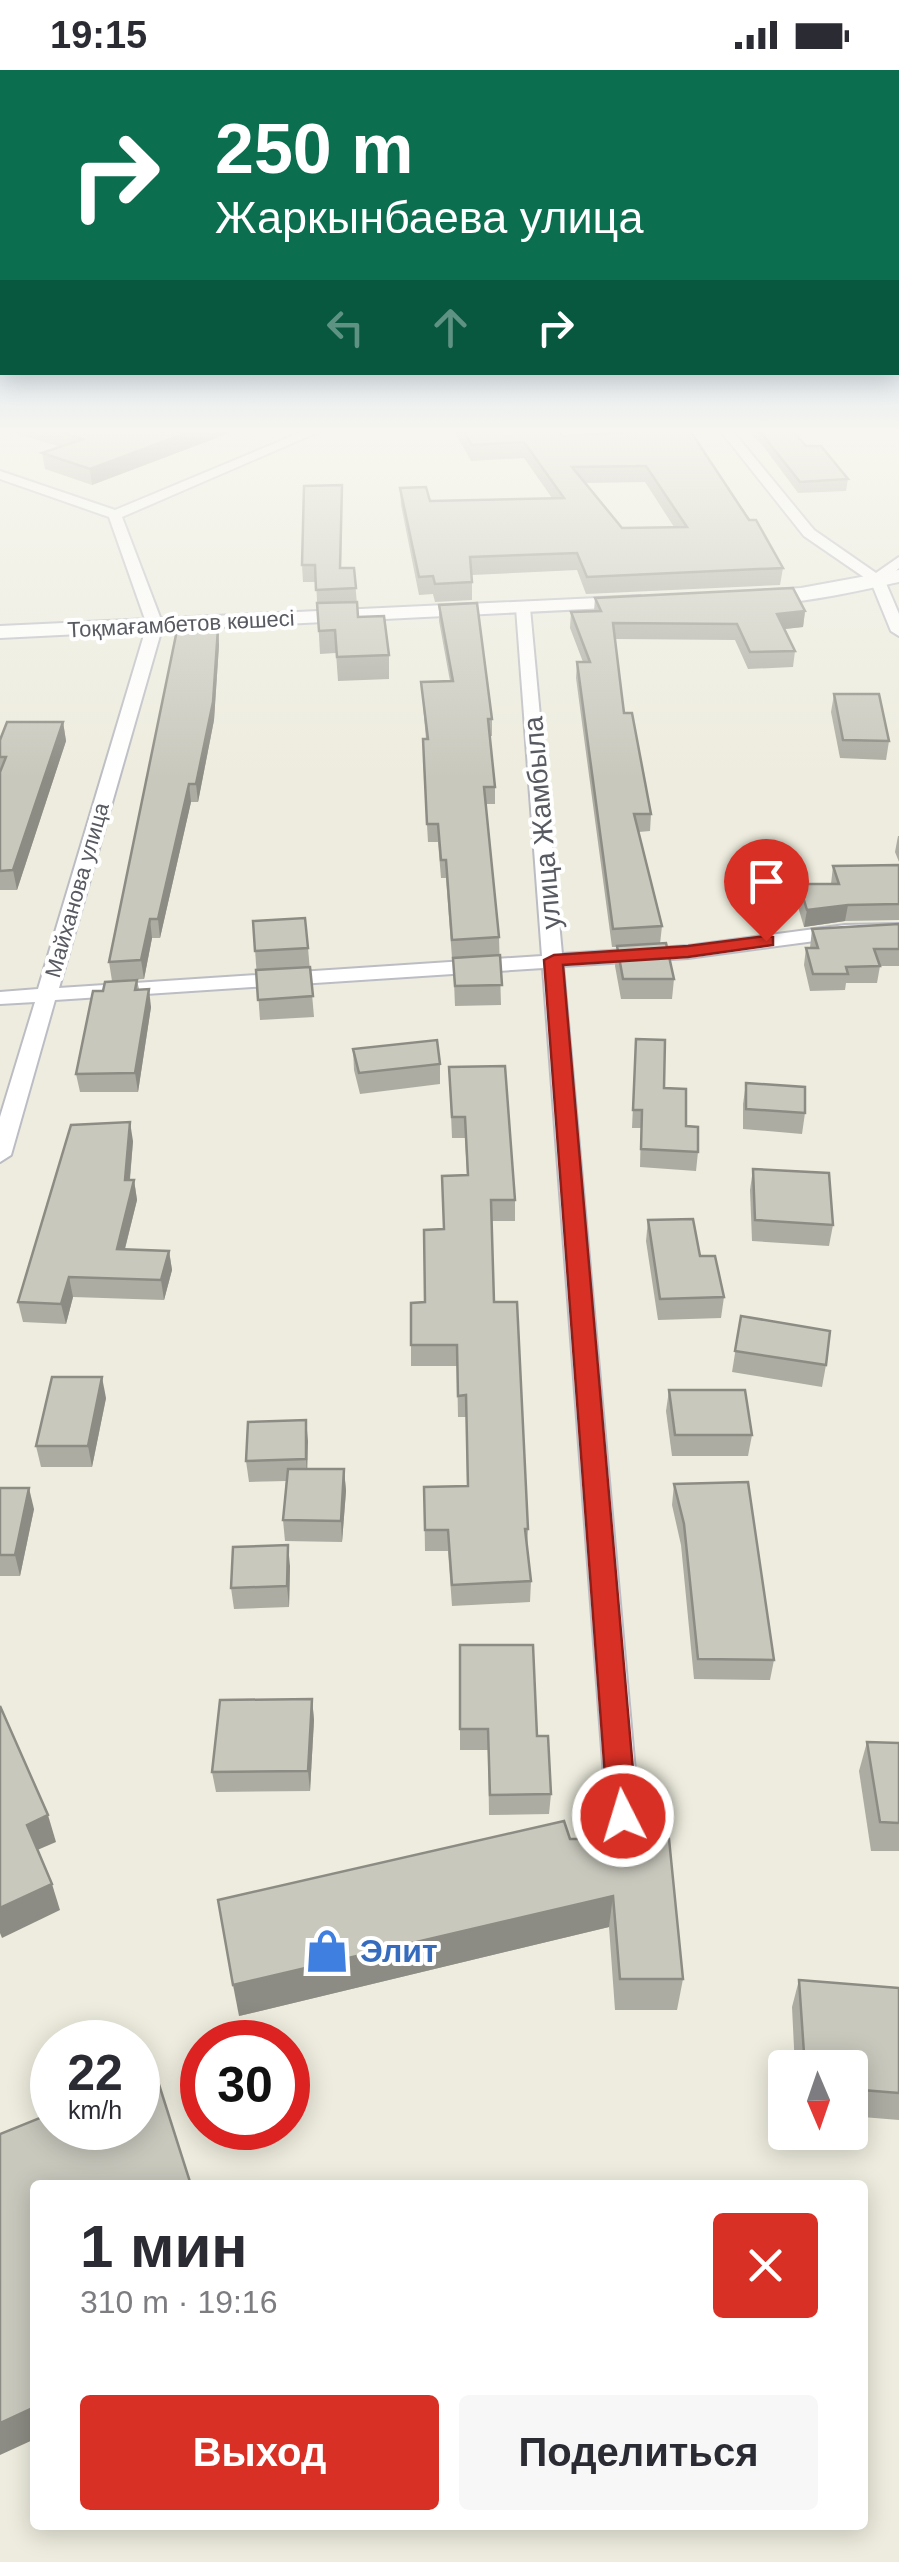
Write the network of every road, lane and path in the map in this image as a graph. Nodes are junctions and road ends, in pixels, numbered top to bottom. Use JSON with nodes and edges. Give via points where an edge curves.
{"nodes":[{"id":1,"x":126,"y":545,"type":"edge"},
{"id":2,"x":826,"y":545,"type":"edge"},
{"id":3,"x":899,"y":561,"type":"edge"},
{"id":4,"x":899,"y":576,"type":"edge"},
{"id":5,"x":877,"y":580,"type":"junction"},
{"id":6,"x":721,"y":598,"type":"edge"},
{"id":7,"x":662,"y":601,"type":"edge"},
{"id":8,"x":523,"y":608,"type":"junction"},
{"id":9,"x":154,"y":625,"type":"junction"},
{"id":10,"x":899,"y":630,"type":"edge"},
{"id":11,"x":0,"y":632,"type":"edge"},
{"id":12,"x":899,"y":930,"type":"edge"},
{"id":13,"x":554,"y":960,"type":"junction"},
{"id":14,"x":47,"y":994,"type":"junction"},
{"id":15,"x":0,"y":998,"type":"edge"},
{"id":16,"x":0,"y":1155,"type":"edge"},
{"id":17,"x":623,"y":1816,"type":"dead end"}],
"edges":[{"from":1,"to":9,"type":"street"},
{"from":2,"to":5,"type":"street"},
{"from":3,"to":5,"type":"street"},
{"from":4,"to":5,"type":"street"},
{"from":5,"to":6,"type":"street","via":[[801,594]]},
{"from":5,"to":10,"type":"street"},
{"from":7,"to":8,"type":"street","name":"Тоқмағамбетов көшесі"},
{"from":8,"to":9,"type":"street","name":"Тоқмағамбетов көшесі"},
{"from":8,"to":13,"type":"street","name":"улица Жамбыла"},
{"from":9,"to":11,"type":"street","name":"Тоқмағамбетов көшесі"},
{"from":9,"to":14,"type":"street","name":"Майханова улица"},
{"from":12,"to":13,"type":"street"},
{"from":13,"to":14,"type":"street"},
{"from":13,"to":17,"type":"street","name":"улица Жамбыла"},
{"from":14,"to":15,"type":"street"},
{"from":14,"to":16,"type":"street","name":"Майханова улица"}]}
